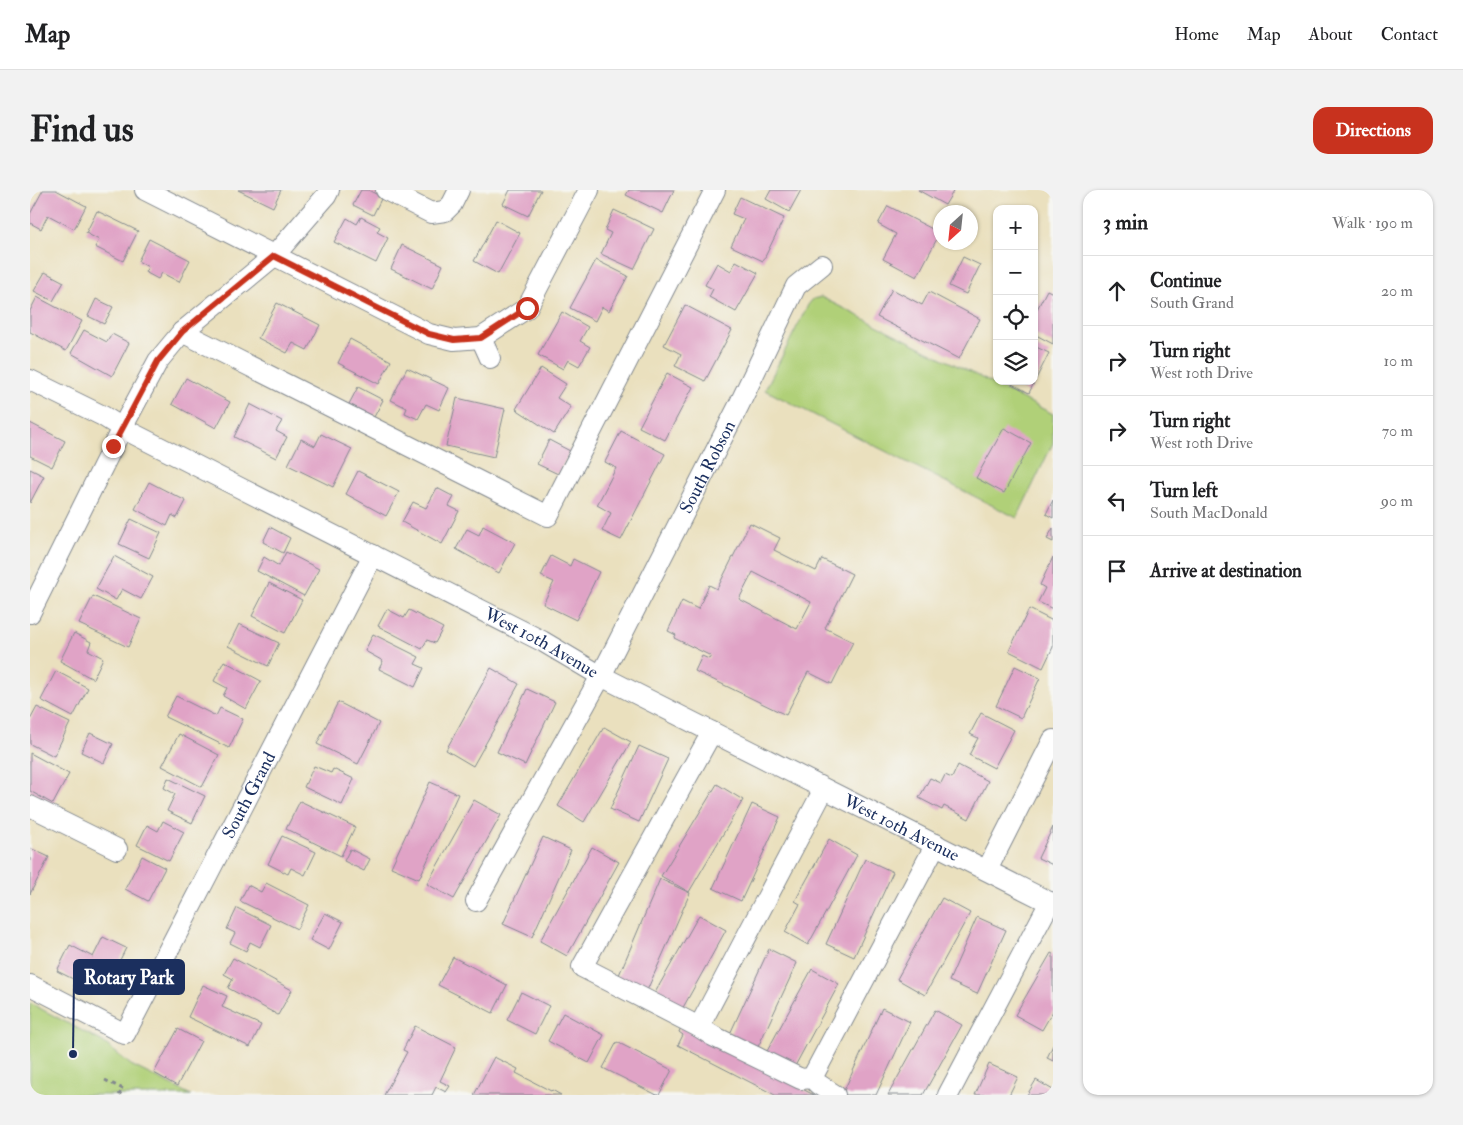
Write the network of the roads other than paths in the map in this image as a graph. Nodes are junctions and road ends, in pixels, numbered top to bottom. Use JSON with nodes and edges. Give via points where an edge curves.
{"nodes":[{"id":1,"x":145,"y":190,"type":"edge"},
{"id":2,"x":328,"y":190,"type":"edge"},
{"id":3,"x":386,"y":190,"type":"edge"},
{"id":4,"x":459,"y":190,"type":"edge"},
{"id":5,"x":588,"y":190,"type":"edge"},
{"id":6,"x":715,"y":190,"type":"edge"},
{"id":7,"x":274,"y":256,"type":"junction"},
{"id":8,"x":822,"y":265,"type":"dead end"},
{"id":9,"x":182,"y":332,"type":"junction"},
{"id":10,"x":481,"y":338,"type":"junction"},
{"id":11,"x":490,"y":358,"type":"dead end"},
{"id":12,"x":30,"y":380,"type":"edge"},
{"id":13,"x":122,"y":428,"type":"junction"},
{"id":14,"x":373,"y":555,"type":"junction"},
{"id":15,"x":30,"y":613,"type":"edge"},
{"id":16,"x":601,"y":676,"type":"junction"},
{"id":17,"x":712,"y":732,"type":"junction"},
{"id":18,"x":1053,"y":740,"type":"edge"},
{"id":19,"x":824,"y":789,"type":"junction"},
{"id":20,"x":30,"y":806,"type":"edge"},
{"id":21,"x":936,"y":844,"type":"junction"},
{"id":22,"x":117,"y":849,"type":"dead end"},
{"id":23,"x":987,"y":870,"type":"junction"},
{"id":24,"x":476,"y":901,"type":"dead end"},
{"id":25,"x":1051,"y":903,"type":"edge"},
{"id":26,"x":30,"y":985,"type":"edge"},
{"id":27,"x":699,"y":1026,"type":"junction"},
{"id":28,"x":812,"y":1078,"type":"junction"},
{"id":29,"x":835,"y":1095,"type":"edge"},
{"id":30,"x":948,"y":1095,"type":"edge"}],
"edges":[{"from":1,"to":7,"type":"street"},
{"from":2,"to":7,"type":"street"},
{"from":3,"to":4,"type":"street","via":[[431,213],[445,211]]},
{"from":5,"to":10,"type":"street","via":[[527,308]]},
{"from":6,"to":9,"type":"street","via":[[548,516]]},
{"from":7,"to":9,"type":"street"},
{"from":7,"to":10,"type":"street","via":[[429,334],[454,340]]},
{"from":8,"to":16,"type":"street","name":"South Robson","via":[[796,286]]},
{"from":9,"to":13,"type":"street","via":[[158,361]]},
{"from":10,"to":11,"type":"street"},
{"from":12,"to":13,"type":"street","name":"West 10th Avenue"},
{"from":13,"to":14,"type":"street","name":"West 10th Avenue"},
{"from":13,"to":15,"type":"street"},
{"from":14,"to":16,"type":"street","name":"West 10th Avenue","via":[[542,641]]},
{"from":14,"to":26,"type":"street","name":"South Grand","via":[[124,1034]]},
{"from":16,"to":17,"type":"street","name":"West 10th Avenue"},
{"from":16,"to":24,"type":"street","name":"South Robson"},
{"from":17,"to":19,"type":"street","name":"West 10th Avenue"},
{"from":17,"to":27,"type":"street","via":[[582,967]]},
{"from":18,"to":23,"type":"street"},
{"from":19,"to":21,"type":"street","name":"West 10th Avenue"},
{"from":19,"to":27,"type":"street"},
{"from":20,"to":22,"type":"street"},
{"from":21,"to":23,"type":"street","name":"West 10th Avenue"},
{"from":21,"to":28,"type":"street"},
{"from":23,"to":25,"type":"street","name":"West 10th Avenue"},
{"from":25,"to":30,"type":"street"},
{"from":27,"to":28,"type":"street","via":[[801,1079]]},
{"from":28,"to":29,"type":"street"}]}
